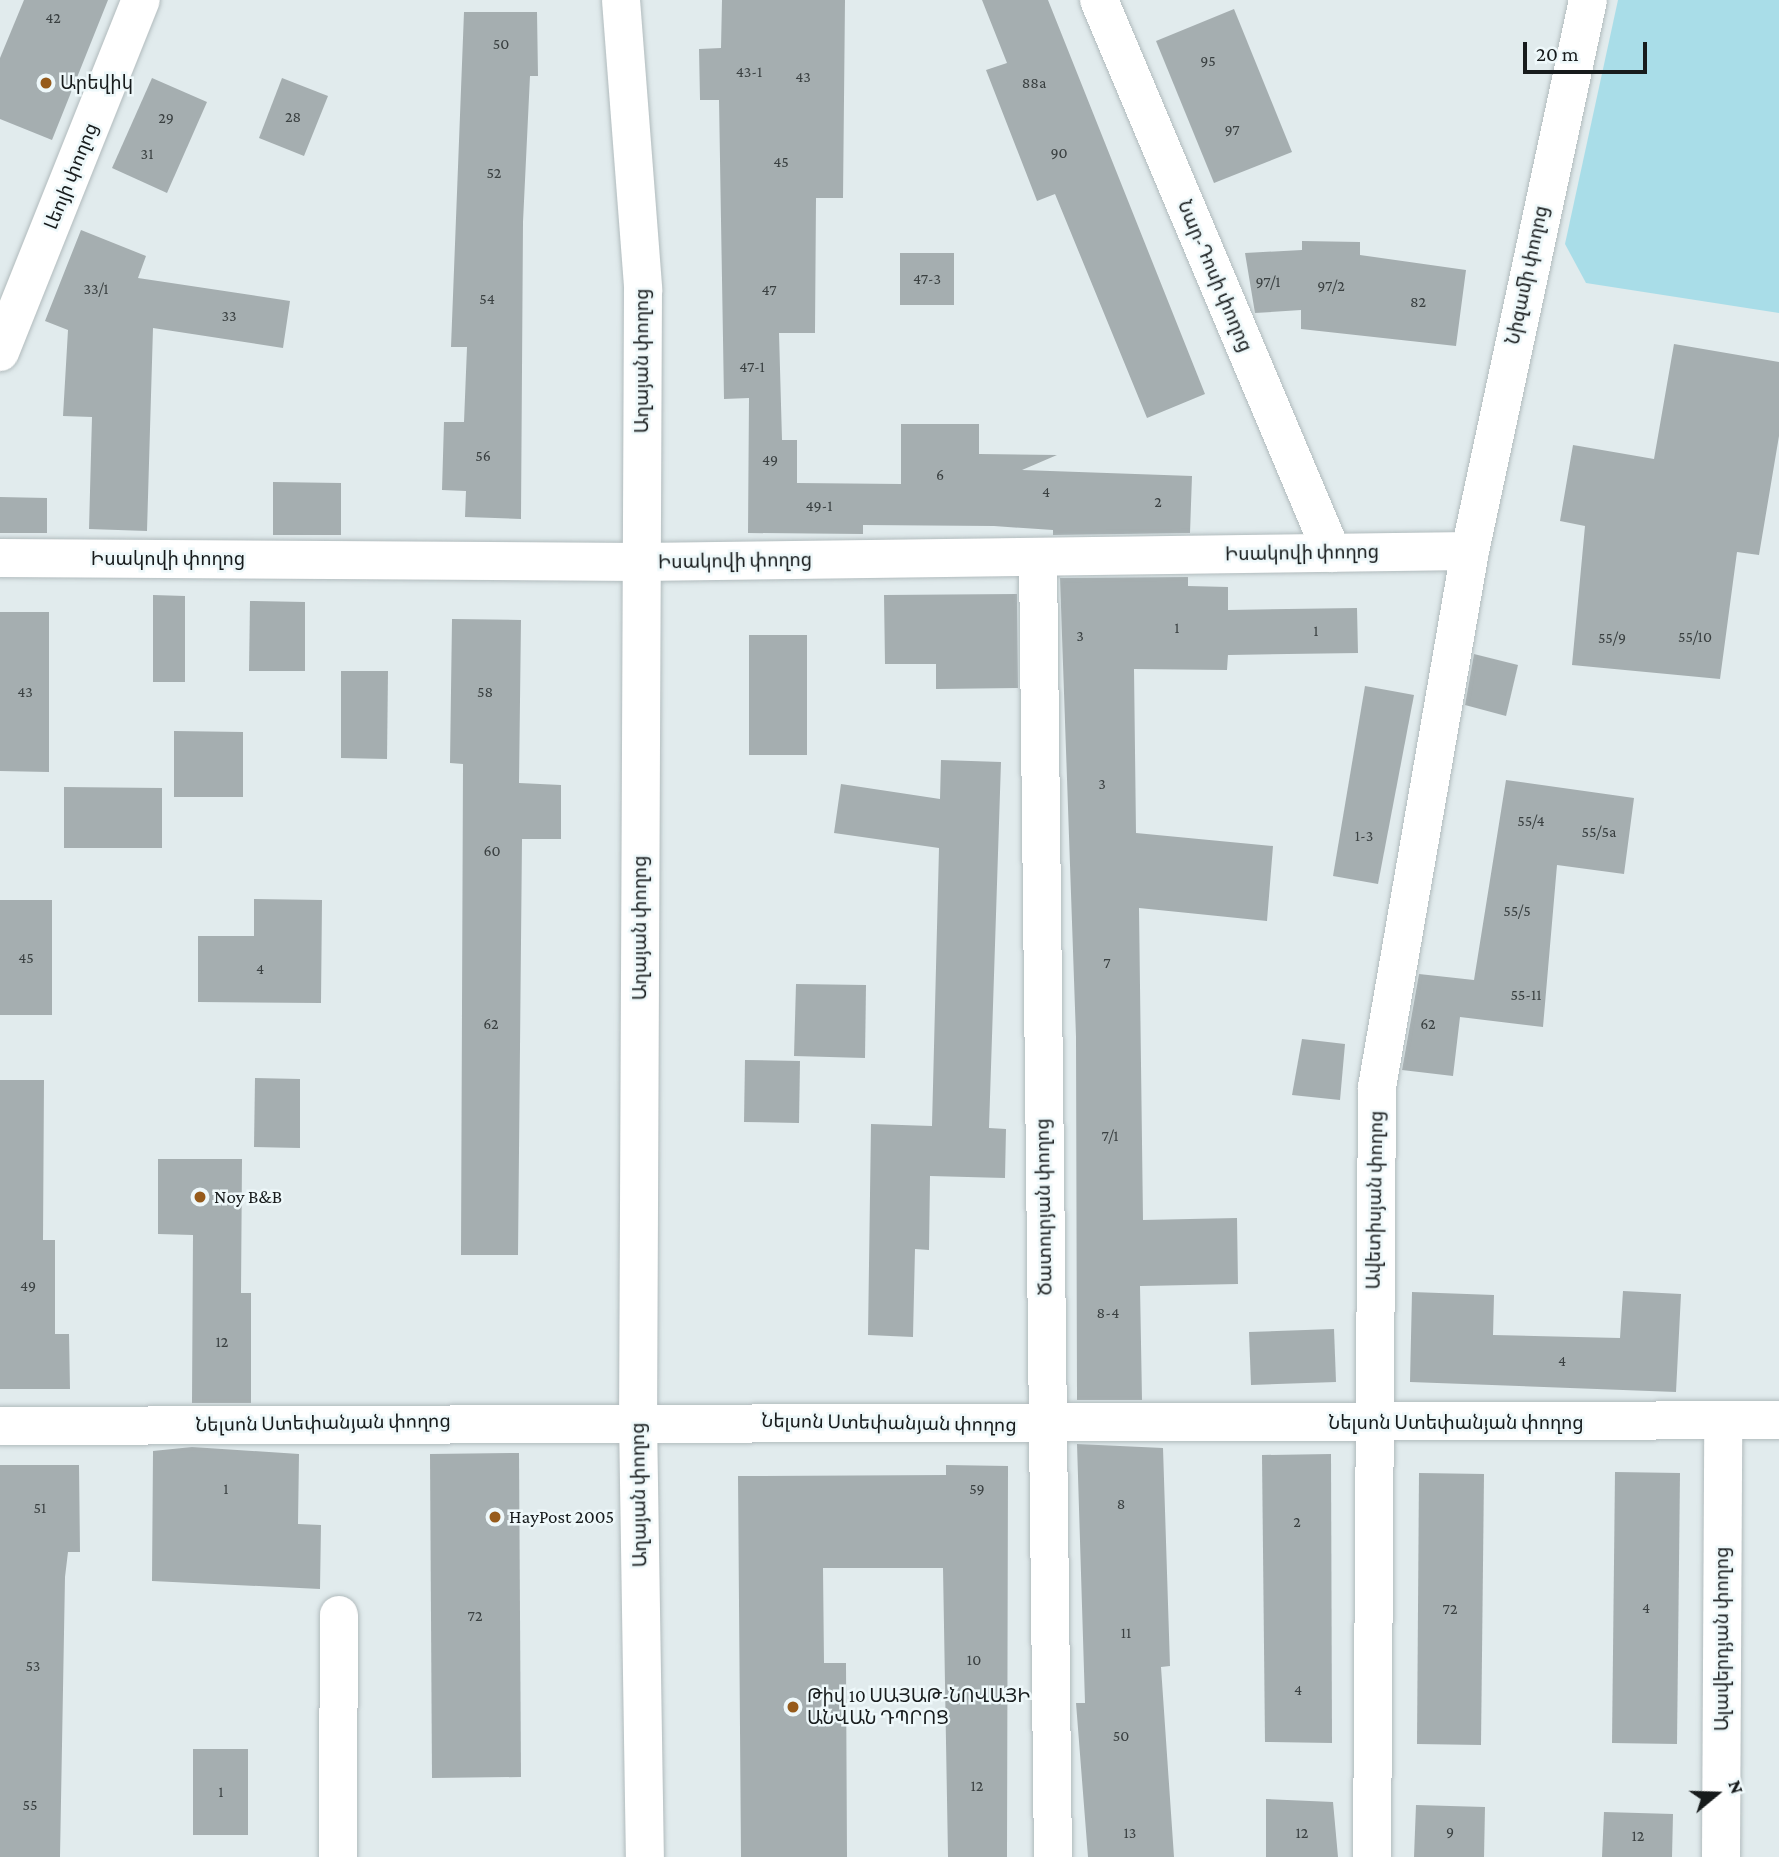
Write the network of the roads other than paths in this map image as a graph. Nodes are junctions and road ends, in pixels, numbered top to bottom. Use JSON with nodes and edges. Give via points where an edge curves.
{"nodes":[{"id":1,"x":141,"y":0,"type":"edge"},
{"id":2,"x":1099,"y":0,"type":"edge"},
{"id":3,"x":1588,"y":0,"type":"edge"},
{"id":4,"x":623,"y":2,"type":"edge"},
{"id":5,"x":0,"y":352,"type":"edge"},
{"id":6,"x":1470,"y":551,"type":"junction"},
{"id":7,"x":1332,"y":553,"type":"junction"},
{"id":8,"x":0,"y":558,"type":"edge"},
{"id":9,"x":1038,"y":558,"type":"junction"},
{"id":10,"x":641,"y":562,"type":"junction"},
{"id":11,"x":638,"y":1419,"type":"junction"},
{"id":12,"x":1779,"y":1420,"type":"edge"},
{"id":13,"x":1723,"y":1421,"type":"junction"},
{"id":14,"x":1370,"y":1423,"type":"junction"},
{"id":15,"x":0,"y":1426,"type":"edge"},
{"id":16,"x":1046,"y":1426,"type":"junction"},
{"id":17,"x":340,"y":1615,"type":"dead end"},
{"id":18,"x":338,"y":1857,"type":"edge"},
{"id":19,"x":645,"y":1857,"type":"edge"},
{"id":20,"x":1053,"y":1857,"type":"edge"},
{"id":21,"x":1372,"y":1857,"type":"edge"},
{"id":22,"x":1721,"y":1857,"type":"edge"}],
"edges":[{"from":1,"to":5,"type":"street","name":"Լեոյի փողոց"},
{"from":2,"to":7,"type":"street","name":"Նար-Դոսի փողոց"},
{"from":3,"to":6,"type":"street","name":"Նիզամի փողոց"},
{"from":4,"to":10,"type":"street","name":"Աղայան փողոց","via":[[642,289]]},
{"from":6,"to":7,"type":"street","name":"Իսակովի փողոց"},
{"from":6,"to":14,"type":"street","name":"Ավետիսյան փողոց","via":[[1377,1087]]},
{"from":7,"to":9,"type":"street","name":"Իսակովի փողոց"},
{"from":8,"to":10,"type":"street","name":"Իսակովի փողոց"},
{"from":9,"to":10,"type":"street","name":"Իսակովի փողոց"},
{"from":9,"to":16,"type":"street","name":"Ծատուրյան փողոց"},
{"from":10,"to":11,"type":"street","name":"Աղայան փողոց"},
{"from":11,"to":15,"type":"street","name":"Նելսոն Ստեփանյան փողոց"},
{"from":11,"to":16,"type":"street","name":"Նելսոն Ստեփանյան փողոց"},
{"from":11,"to":19,"type":"street","name":"Աղայան փողոց"},
{"from":12,"to":13,"type":"street","name":"Նելսոն Ստեփանյան փողոց"},
{"from":13,"to":14,"type":"street","name":"Նելսոն Ստեփանյան փողոց"},
{"from":13,"to":22,"type":"street","name":"Ալավերդյան փողոց"},
{"from":14,"to":16,"type":"street","name":"Նելսոն Ստեփանյան փողոց"},
{"from":14,"to":21,"type":"street","name":"Ավետիսյան փողոց"},
{"from":16,"to":20,"type":"street","name":"Ծատուրյան փողոց"},
{"from":17,"to":18,"type":"street"}]}
